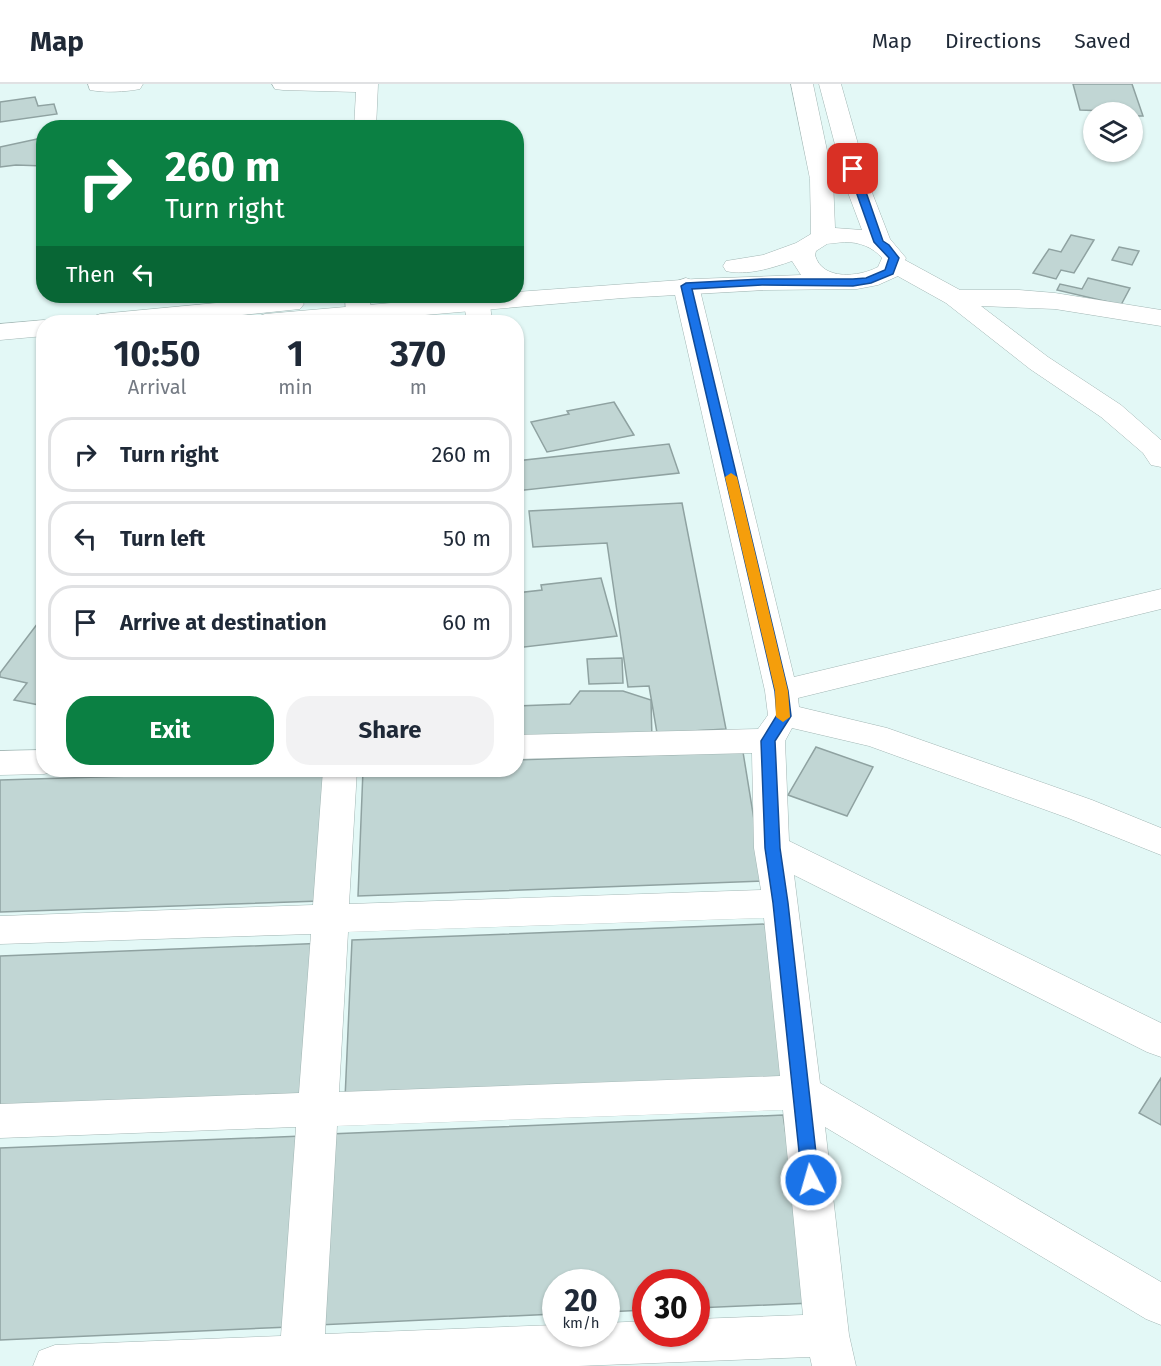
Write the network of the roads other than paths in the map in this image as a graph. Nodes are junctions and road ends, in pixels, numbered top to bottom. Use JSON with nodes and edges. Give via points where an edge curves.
{"nodes":[{"id":1,"x":132,"y":84,"type":"edge"},
{"id":2,"x":283,"y":84,"type":"edge"},
{"id":3,"x":802,"y":84,"type":"edge"},
{"id":4,"x":830,"y":84,"type":"edge"},
{"id":5,"x":98,"y":85,"type":"edge"},
{"id":6,"x":367,"y":85,"type":"edge"},
{"id":7,"x":365,"y":120,"type":"edge"},
{"id":8,"x":879,"y":242,"type":"junction"},
{"id":9,"x":814,"y":243,"type":"junction"},
{"id":10,"x":894,"y":264,"type":"junction"},
{"id":11,"x":524,"y":281,"type":"edge"},
{"id":12,"x":838,"y":281,"type":"junction"},
{"id":13,"x":868,"y":281,"type":"junction"},
{"id":14,"x":686,"y":286,"type":"junction"},
{"id":15,"x":945,"y":293,"type":"junction"},
{"id":16,"x":325,"y":303,"type":"edge"},
{"id":17,"x":348,"y":303,"type":"edge"},
{"id":18,"x":388,"y":303,"type":"edge"},
{"id":19,"x":479,"y":313,"type":"edge"},
{"id":20,"x":183,"y":315,"type":"edge"},
{"id":21,"x":296,"y":315,"type":"edge"},
{"id":22,"x":1161,"y":318,"type":"edge"},
{"id":23,"x":36,"y":329,"type":"edge"},
{"id":24,"x":0,"y":332,"type":"edge"},
{"id":25,"x":36,"y":344,"type":"edge"},
{"id":26,"x":0,"y":347,"type":"edge"},
{"id":27,"x":1161,"y":459,"type":"edge"},
{"id":28,"x":1161,"y":599,"type":"edge"},
{"id":29,"x":778,"y":716,"type":"junction"},
{"id":30,"x":524,"y":746,"type":"edge"},
{"id":31,"x":36,"y":762,"type":"edge"},
{"id":32,"x":0,"y":763,"type":"edge"},
{"id":33,"x":340,"y":777,"type":"edge"},
{"id":34,"x":1161,"y":842,"type":"edge"},
{"id":35,"x":772,"y":848,"type":"junction"},
{"id":36,"x":781,"y":903,"type":"junction"},
{"id":37,"x":330,"y":919,"type":"junction"},
{"id":38,"x":0,"y":930,"type":"edge"},
{"id":39,"x":1161,"y":1041,"type":"edge"},
{"id":40,"x":801,"y":1092,"type":"junction"},
{"id":41,"x":318,"y":1110,"type":"junction"},
{"id":42,"x":0,"y":1121,"type":"edge"},
{"id":43,"x":1161,"y":1305,"type":"edge"},
{"id":44,"x":830,"y":1350,"type":"edge"},
{"id":45,"x":301,"y":1361,"type":"edge"},
{"id":46,"x":55,"y":1366,"type":"edge"}],
"edges":[{"from":1,"to":5,"type":"street"},
{"from":2,"to":6,"type":"street"},
{"from":3,"to":9,"type":"street","via":[[819,163],[825,222]]},
{"from":4,"to":8,"type":"street","via":[[859,190]]},
{"from":6,"to":7,"type":"street"},
{"from":8,"to":9,"type":"street","via":[[852,235]]},
{"from":8,"to":10,"type":"street","via":[[891,253]]},
{"from":9,"to":11,"type":"street","via":[[775,260],[749,265]]},
{"from":9,"to":12,"type":"street","via":[[802,256],[805,264],[812,271]]},
{"from":10,"to":13,"type":"street","via":[[889,272]]},
{"from":10,"to":15,"type":"street"},
{"from":12,"to":13,"type":"street"},
{"from":12,"to":14,"type":"street"},
{"from":13,"to":15,"type":"street"},
{"from":14,"to":19,"type":"street"},
{"from":14,"to":29,"type":"street"},
{"from":15,"to":22,"type":"street","via":[[1055,301]]},
{"from":15,"to":27,"type":"street","via":[[1111,411],[1154,448]]},
{"from":16,"to":20,"type":"street"},
{"from":17,"to":21,"type":"street"},
{"from":18,"to":19,"type":"street"},
{"from":23,"to":24,"type":"street"},
{"from":25,"to":26,"type":"street"},
{"from":28,"to":29,"type":"street"},
{"from":29,"to":30,"type":"street"},
{"from":29,"to":34,"type":"street","via":[[875,736]]},
{"from":29,"to":35,"type":"street"},
{"from":31,"to":32,"type":"street"},
{"from":33,"to":37,"type":"street"},
{"from":35,"to":36,"type":"street"},
{"from":35,"to":39,"type":"street"},
{"from":36,"to":37,"type":"street"},
{"from":36,"to":40,"type":"street"},
{"from":37,"to":38,"type":"street"},
{"from":37,"to":41,"type":"street"},
{"from":40,"to":41,"type":"street"},
{"from":40,"to":43,"type":"street"},
{"from":40,"to":44,"type":"street"},
{"from":41,"to":42,"type":"street"},
{"from":41,"to":45,"type":"street"},
{"from":44,"to":45,"type":"street"},
{"from":45,"to":46,"type":"street"}]}
